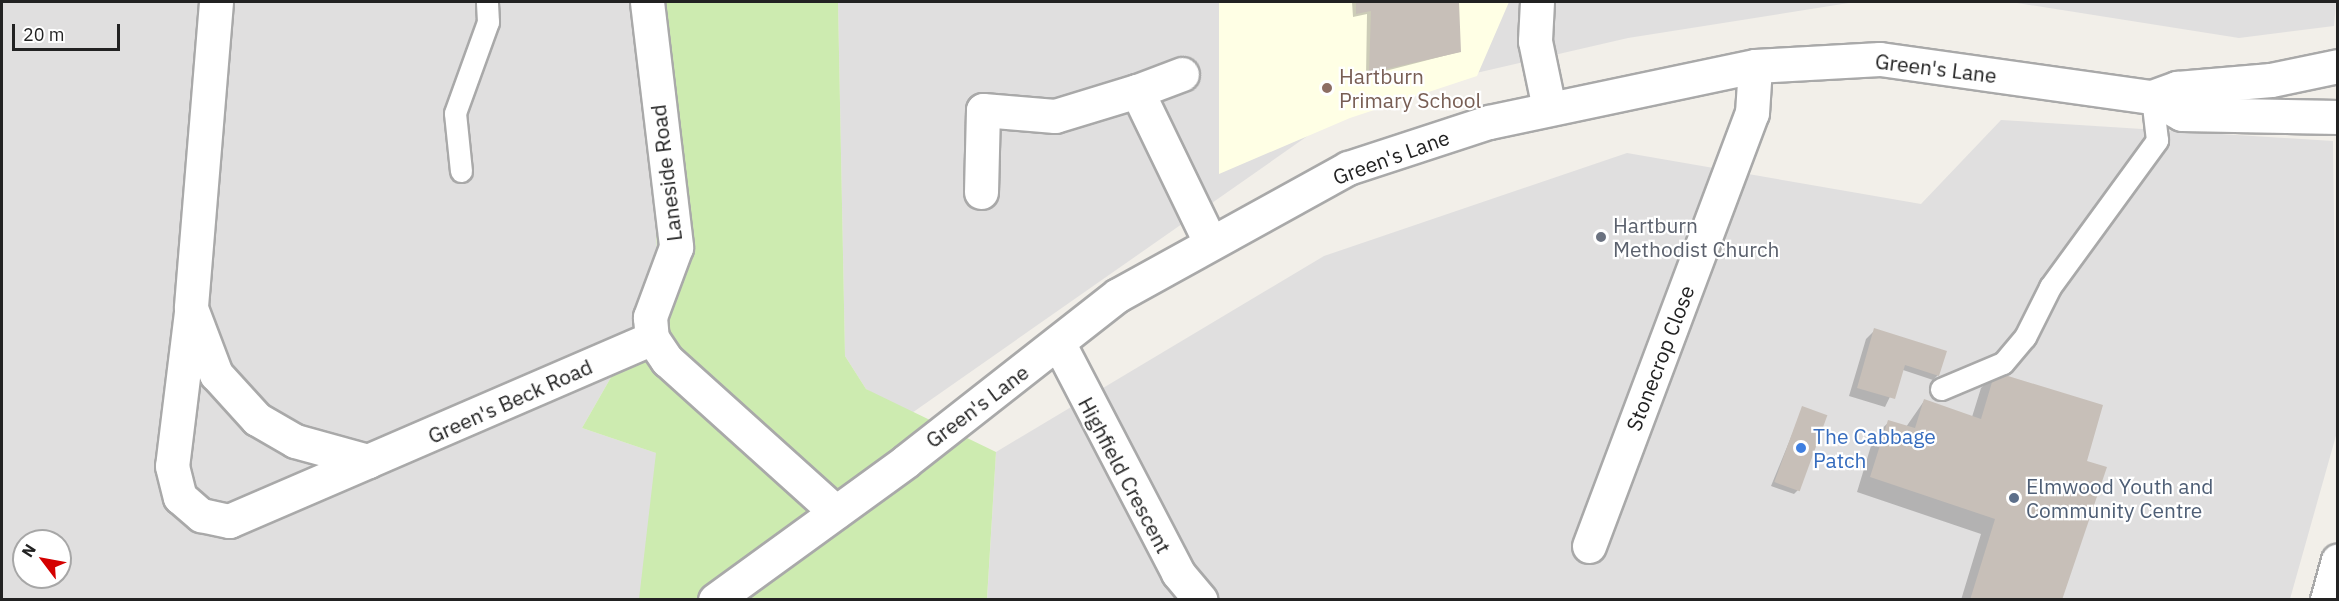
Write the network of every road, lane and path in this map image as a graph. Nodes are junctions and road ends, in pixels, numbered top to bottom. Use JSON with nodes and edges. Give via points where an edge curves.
{"nodes":[{"id":1,"x":216,"y":2,"type":"edge"},
{"id":2,"x":487,"y":2,"type":"edge"},
{"id":3,"x":647,"y":2,"type":"edge"},
{"id":4,"x":1537,"y":2,"type":"edge"},
{"id":5,"x":1755,"y":66,"type":"junction"},
{"id":6,"x":2337,"y":66,"type":"edge"},
{"id":7,"x":1182,"y":74,"type":"dead end"},
{"id":8,"x":1137,"y":92,"type":"junction"},
{"id":9,"x":2152,"y":97,"type":"junction"},
{"id":10,"x":1549,"y":108,"type":"junction"},
{"id":11,"x":2337,"y":117,"type":"edge"},
{"id":12,"x":461,"y":171,"type":"dead end"},
{"id":13,"x":981,"y":192,"type":"dead end"},
{"id":14,"x":1209,"y":240,"type":"junction"},
{"id":15,"x":191,"y":308,"type":"junction"},
{"id":16,"x":652,"y":338,"type":"junction"},
{"id":17,"x":1059,"y":344,"type":"junction"},
{"id":18,"x":1941,"y":389,"type":"dead end"},
{"id":19,"x":368,"y":461,"type":"junction"},
{"id":20,"x":836,"y":512,"type":"junction"},
{"id":21,"x":1589,"y":546,"type":"dead end"},
{"id":22,"x":2337,"y":560,"type":"edge"},
{"id":23,"x":715,"y":600,"type":"edge"},
{"id":24,"x":1201,"y":600,"type":"edge"},
{"id":25,"x":2327,"y":600,"type":"edge"}],
"edges":[{"from":1,"to":15,"type":"street","name":"Green's Beck Road"},
{"from":2,"to":12,"type":"lane","via":[[488,22],[455,113]]},
{"from":3,"to":16,"type":"street","name":"Laneside Road","via":[[676,247],[650,317]]},
{"from":4,"to":10,"type":"street","via":[[1535,41]]},
{"from":5,"to":9,"type":"street","name":"Green's Lane","via":[[1900,60]]},
{"from":5,"to":10,"type":"street","name":"Green's Lane"},
{"from":5,"to":21,"type":"street","name":"Stonecrop Close","via":[[1752,113]]},
{"from":6,"to":9,"type":"street","name":"Green's Lane","via":[[2271,80],[2178,88]]},
{"from":7,"to":8,"type":"street"},
{"from":8,"to":13,"type":"street","via":[[1055,116],[983,110]]},
{"from":8,"to":14,"type":"street"},
{"from":9,"to":11,"type":"street","name":"Green's Lane","via":[[2182,114]]},
{"from":9,"to":18,"type":"lane","via":[[2157,141],[2050,287],[2025,337],[2003,363]]},
{"from":10,"to":14,"type":"street","name":"Green's Lane","via":[[1489,122],[1348,168]]},
{"from":14,"to":17,"type":"street","name":"Green's Lane","via":[[1118,295]]},
{"from":15,"to":19,"type":"street","name":"Green's Beck Road","via":[[216,374],[257,419],[295,441]]},
{"from":15,"to":19,"type":"street","name":"Green's Beck Road","via":[[172,466],[180,497],[201,515],[229,521]]},
{"from":16,"to":19,"type":"street","name":"Green's Beck Road"},
{"from":16,"to":20,"type":"street","via":[[667,360]]},
{"from":17,"to":20,"type":"street","name":"Green's Lane"},
{"from":17,"to":24,"type":"street","name":"Highfield Crescent","via":[[1178,573]]},
{"from":20,"to":23,"type":"street","name":"Green's Lane"},
{"from":22,"to":25,"type":"street"}]}
